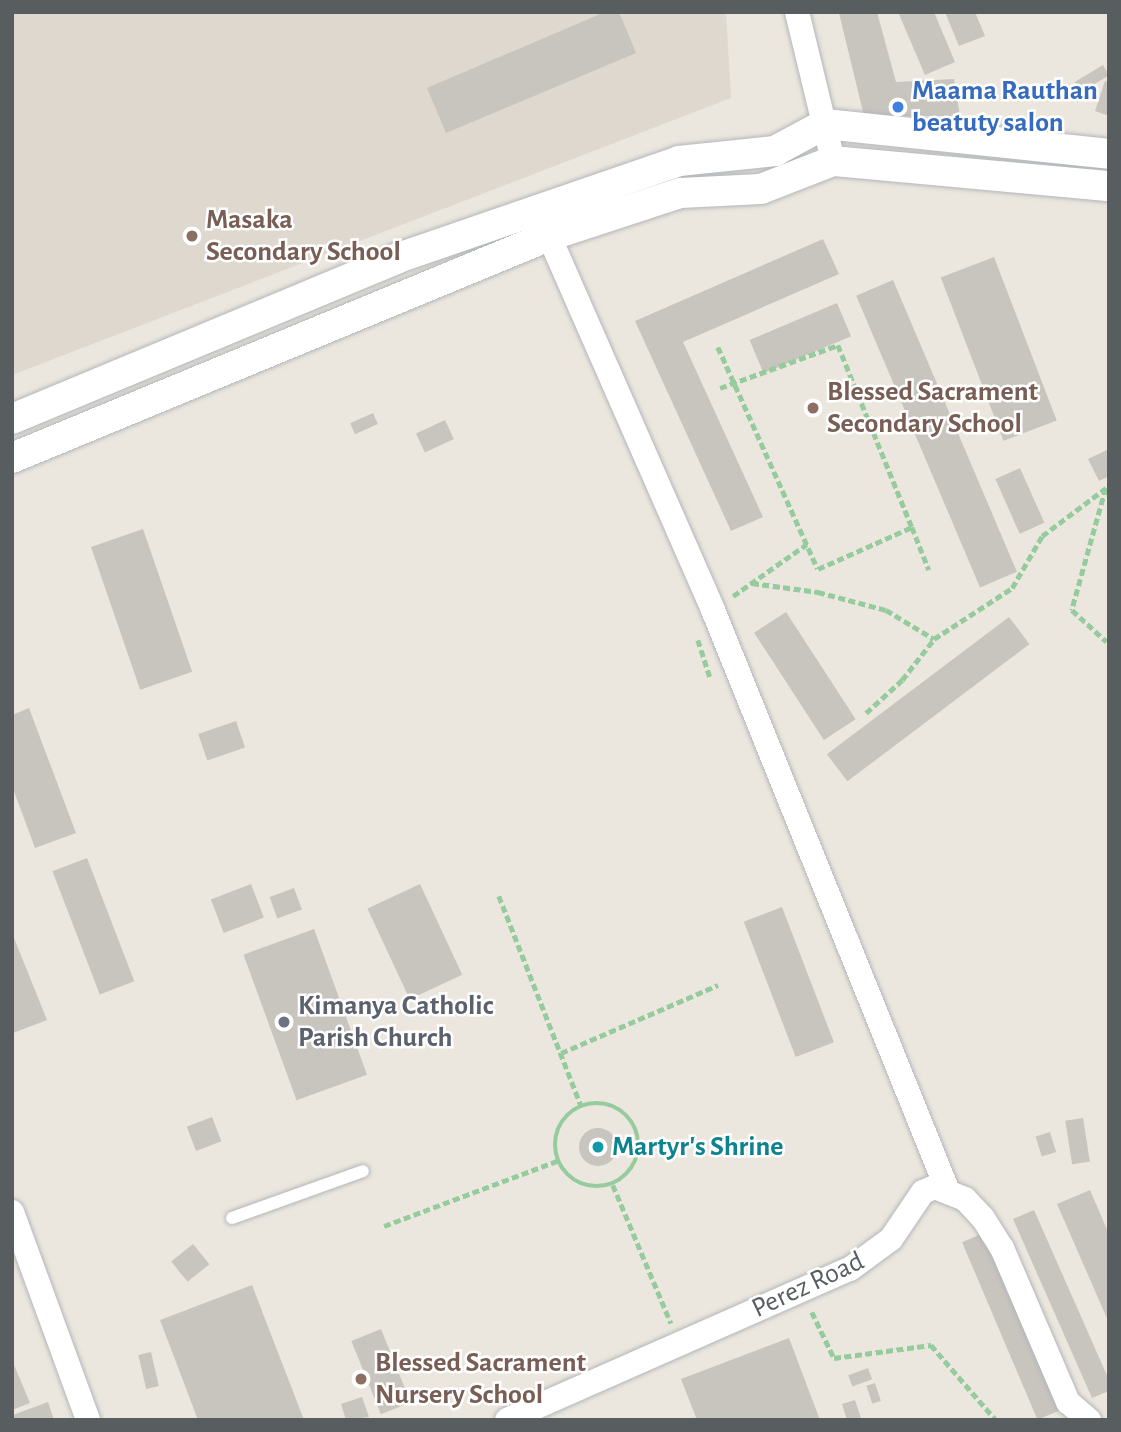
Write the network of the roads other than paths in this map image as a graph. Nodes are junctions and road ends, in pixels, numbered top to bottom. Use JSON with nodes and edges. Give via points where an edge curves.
{"nodes":[{"id":1,"x":797,"y":12,"type":"edge"},
{"id":2,"x":825,"y":124,"type":"junction"},
{"id":3,"x":1109,"y":154,"type":"edge"},
{"id":4,"x":833,"y":161,"type":"junction"},
{"id":5,"x":1109,"y":186,"type":"edge"},
{"id":6,"x":549,"y":236,"type":"junction"},
{"id":7,"x":12,"y":419,"type":"edge"},
{"id":8,"x":12,"y":458,"type":"edge"},
{"id":9,"x":363,"y":1171,"type":"dead end"},
{"id":10,"x":947,"y":1189,"type":"junction"},
{"id":11,"x":12,"y":1212,"type":"edge"},
{"id":12,"x":232,"y":1218,"type":"dead end"},
{"id":13,"x":88,"y":1420,"type":"edge"},
{"id":14,"x":507,"y":1420,"type":"edge"},
{"id":15,"x":1089,"y":1420,"type":"edge"}],
"edges":[{"from":1,"to":2,"type":"street"},
{"from":2,"to":3,"type":"street"},
{"from":2,"to":4,"type":"street"},
{"from":2,"to":7,"type":"street","via":[[775,151],[679,161],[398,258]]},
{"from":4,"to":5,"type":"street"},
{"from":4,"to":6,"type":"street","via":[[761,189],[680,193]]},
{"from":6,"to":8,"type":"street"},
{"from":6,"to":10,"type":"street","via":[[713,610]]},
{"from":9,"to":12,"type":"lane"},
{"from":10,"to":14,"type":"street","name":"Perez Road","via":[[935,1186],[923,1192],[891,1239],[850,1269]]},
{"from":10,"to":15,"type":"street","via":[[983,1218],[1002,1248],[1068,1402]]},
{"from":11,"to":13,"type":"street"}]}
